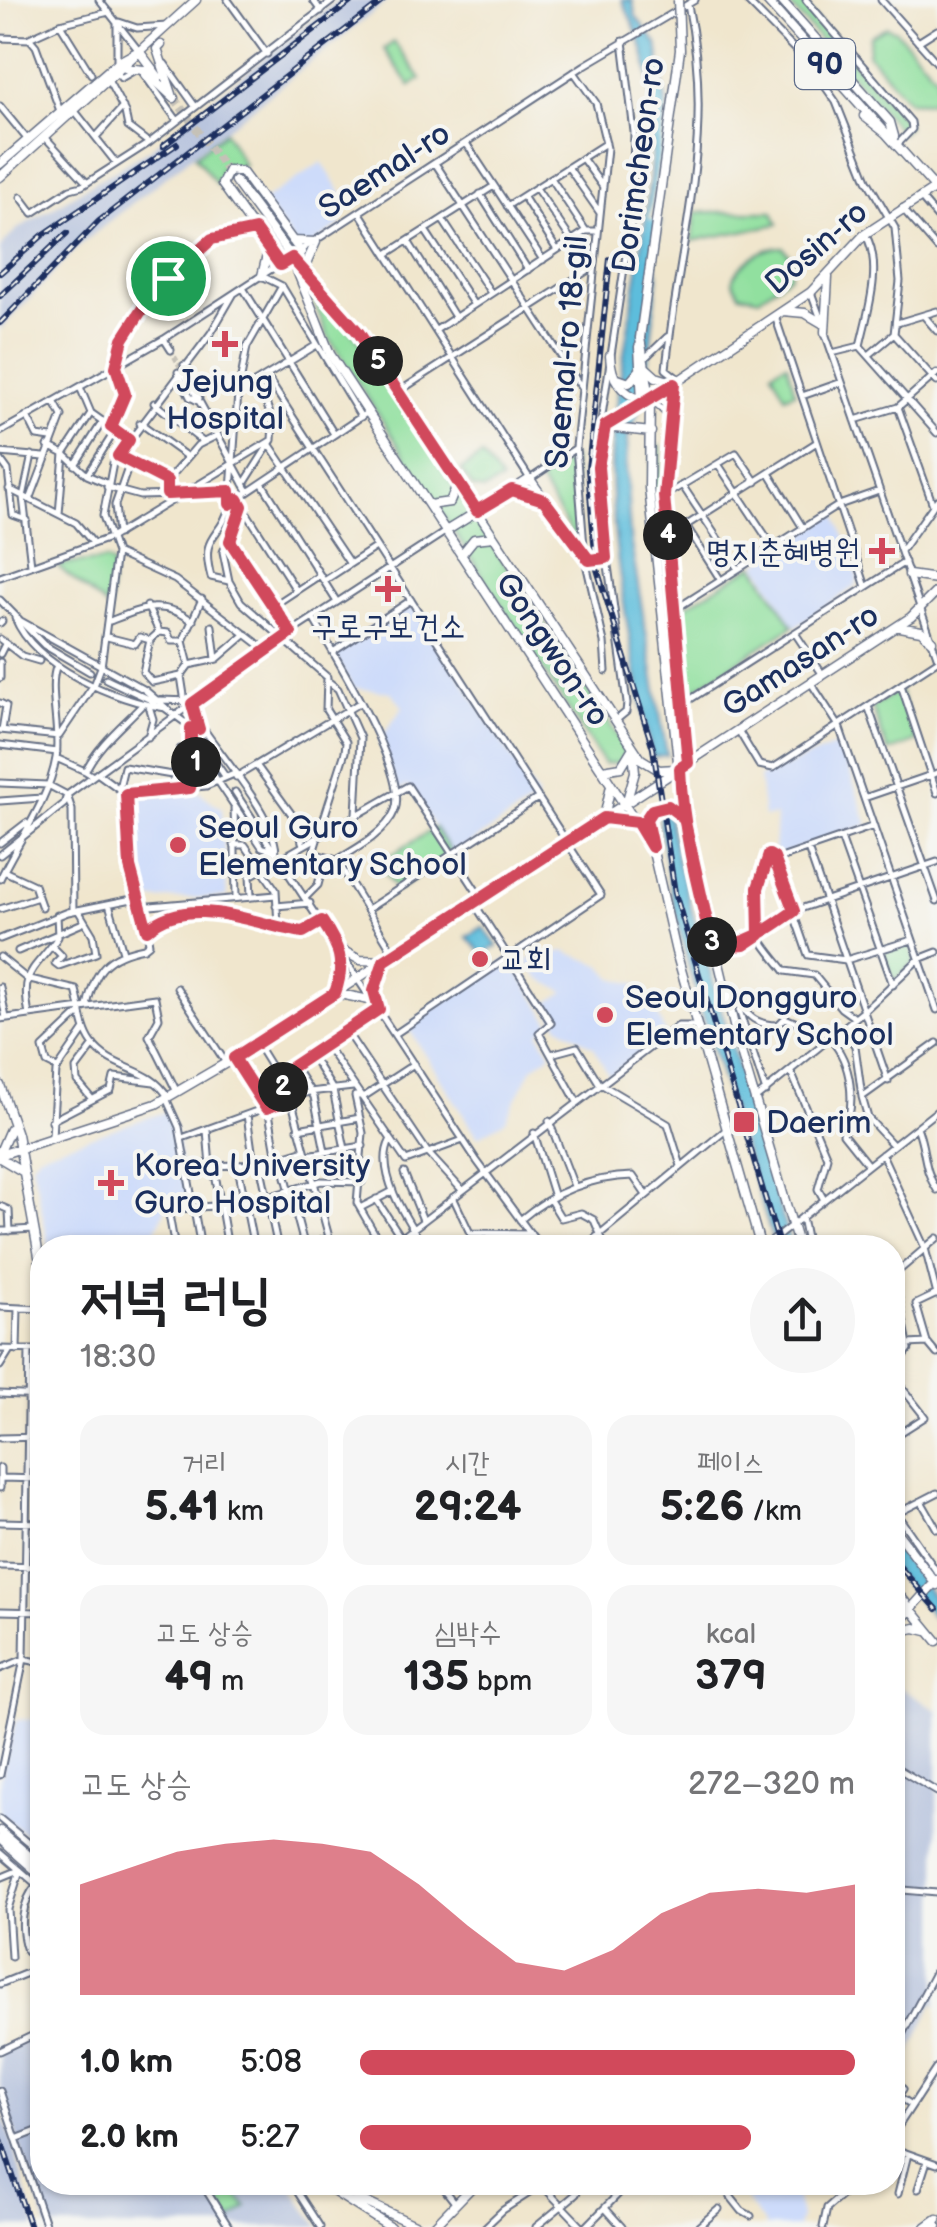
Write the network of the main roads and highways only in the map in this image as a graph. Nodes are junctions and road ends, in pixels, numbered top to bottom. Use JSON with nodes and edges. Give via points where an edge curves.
{"nodes":[{"id":1,"x":196,"y":0,"type":"edge"},
{"id":2,"x":764,"y":0,"type":"edge"},
{"id":3,"x":779,"y":0,"type":"edge"},
{"id":4,"x":679,"y":5,"type":"edge"},
{"id":5,"x":161,"y":45,"type":"road end"},
{"id":6,"x":139,"y":51,"type":"junction"},
{"id":7,"x":120,"y":68,"type":"junction"},
{"id":8,"x":174,"y":98,"type":"junction"},
{"id":9,"x":884,"y":127,"type":"junction"},
{"id":10,"x":897,"y":142,"type":"junction"},
{"id":11,"x":31,"y":143,"type":"junction"},
{"id":12,"x":0,"y":164,"type":"edge"},
{"id":13,"x":0,"y":177,"type":"edge"},
{"id":14,"x":234,"y":181,"type":"tunnel mouth"},
{"id":15,"x":936,"y":189,"type":"edge"},
{"id":16,"x":293,"y":242,"type":"junction"},
{"id":17,"x":267,"y":246,"type":"junction"},
{"id":18,"x":301,"y":252,"type":"road end"},
{"id":19,"x":292,"y":258,"type":"junction"},
{"id":20,"x":280,"y":265,"type":"road end"},
{"id":21,"x":303,"y":271,"type":"junction"},
{"id":22,"x":262,"y":276,"type":"road end"},
{"id":23,"x":828,"y":277,"type":"junction"},
{"id":24,"x":779,"y":313,"type":"junction"},
{"id":25,"x":610,"y":356,"type":"road end"},
{"id":26,"x":643,"y":366,"type":"junction"},
{"id":27,"x":613,"y":375,"type":"junction"},
{"id":28,"x":677,"y":382,"type":"junction"},
{"id":29,"x":646,"y":399,"type":"junction"},
{"id":30,"x":603,"y":431,"type":"junction"},
{"id":31,"x":652,"y":432,"type":"junction"},
{"id":32,"x":458,"y":484,"type":"junction"},
{"id":33,"x":512,"y":490,"type":"junction"},
{"id":34,"x":544,"y":500,"type":"junction"},
{"id":35,"x":492,"y":502,"type":"junction"},
{"id":36,"x":429,"y":505,"type":"junction"},
{"id":37,"x":477,"y":511,"type":"junction"},
{"id":38,"x":446,"y":531,"type":"junction"},
{"id":39,"x":492,"y":533,"type":"junction"},
{"id":40,"x":461,"y":554,"type":"junction"},
{"id":41,"x":909,"y":574,"type":"road end"},
{"id":42,"x":937,"y":579,"type":"edge"},
{"id":43,"x":937,"y":592,"type":"edge"},
{"id":44,"x":894,"y":628,"type":"junction"},
{"id":45,"x":932,"y":641,"type":"road end"},
{"id":46,"x":632,"y":747,"type":"junction"},
{"id":47,"x":684,"y":766,"type":"junction"},
{"id":48,"x":603,"y":770,"type":"junction"},
{"id":49,"x":610,"y":780,"type":"junction"},
{"id":50,"x":626,"y":804,"type":"junction"},
{"id":51,"x":604,"y":818,"type":"junction"},
{"id":52,"x":684,"y":818,"type":"junction"},
{"id":53,"x":637,"y":822,"type":"junction"},
{"id":54,"x":652,"y":847,"type":"junction"},
{"id":55,"x":384,"y":961,"type":"junction"},
{"id":56,"x":335,"y":993,"type":"junction"},
{"id":57,"x":0,"y":1084,"type":"edge"},
{"id":58,"x":0,"y":1100,"type":"edge"},
{"id":59,"x":14,"y":1132,"type":"junction"},
{"id":60,"x":40,"y":1142,"type":"junction"},
{"id":61,"x":18,"y":1150,"type":"junction"},
{"id":62,"x":0,"y":1155,"type":"edge"},
{"id":63,"x":23,"y":1172,"type":"junction"},
{"id":64,"x":35,"y":1235,"type":"edge"},
{"id":65,"x":759,"y":1235,"type":"edge"},
{"id":66,"x":794,"y":1235,"type":"edge"},
{"id":67,"x":905,"y":1543,"type":"edge"},
{"id":68,"x":935,"y":1581,"type":"edge"},
{"id":69,"x":905,"y":1600,"type":"edge"},
{"id":70,"x":911,"y":1606,"type":"junction"},
{"id":71,"x":905,"y":1614,"type":"edge"},
{"id":72,"x":905,"y":1630,"type":"edge"},
{"id":73,"x":930,"y":1633,"type":"junction"},
{"id":74,"x":937,"y":1641,"type":"edge"},
{"id":75,"x":0,"y":1831,"type":"edge"},
{"id":76,"x":0,"y":1839,"type":"edge"},
{"id":77,"x":30,"y":1857,"type":"edge"},
{"id":78,"x":30,"y":1871,"type":"edge"},
{"id":79,"x":340,"y":2195,"type":"edge"},
{"id":80,"x":355,"y":2195,"type":"edge"},
{"id":81,"x":465,"y":2195,"type":"edge"},
{"id":82,"x":936,"y":2224,"type":"edge"},
{"id":83,"x":390,"y":2227,"type":"edge"},
{"id":84,"x":419,"y":2227,"type":"edge"},
{"id":85,"x":433,"y":2227,"type":"edge"},
{"id":86,"x":926,"y":2227,"type":"edge"}],
"edges":[{"from":1,"to":6,"type":"main road"},
{"from":2,"to":9,"type":"main road","number":"90"},
{"from":2,"to":10,"type":"main road","via":[[877,130]]},
{"from":3,"to":9,"type":"main road","number":"90"},
{"from":3,"to":10,"type":"main road","via":[[890,122]]},
{"from":4,"to":26,"type":"main road","name":"Dorimcheon-ro","bridge":true,"via":[[680,50],[640,338]]},
{"from":5,"to":8,"type":"main road","via":[[158,64]]},
{"from":6,"to":7,"type":"main road"},
{"from":6,"to":8,"type":"main road"},
{"from":7,"to":8,"type":"main road","via":[[152,76]]},
{"from":7,"to":11,"type":"main road","via":[[60,111]]},
{"from":7,"to":11,"type":"main road","via":[[45,138]]},
{"from":9,"to":10,"type":"main road","number":"90"},
{"from":10,"to":15,"type":"main road","number":"90"},
{"from":11,"to":12,"type":"main road"},
{"from":11,"to":13,"type":"main road"},
{"from":14,"to":19,"type":"main road","name":"Gongwon-ro"},
{"from":15,"to":23,"type":"main road","name":"Dosin-ro","via":[[865,234]]},
{"from":16,"to":17,"type":"main road","via":[[242,172],[230,170],[222,184]]},
{"from":16,"to":18,"type":"main road"},
{"from":16,"to":21,"type":"main road","via":[[316,242]]},
{"from":17,"to":20,"type":"main road"},
{"from":17,"to":22,"type":"main road"},
{"from":19,"to":21,"type":"main road","name":"Gongwon-ro"},
{"from":19,"to":36,"type":"main road","name":"Gongwon-ro","via":[[323,341],[364,414]]},
{"from":21,"to":32,"type":"main road","name":"Gongwon-ro","via":[[344,314]]},
{"from":23,"to":24,"type":"main road","name":"Dosin-ro"},
{"from":23,"to":24,"type":"main road","via":[[824,328],[804,313]]},
{"from":24,"to":28,"type":"main road","name":"Dosin-ro"},
{"from":25,"to":27,"type":"main road"},
{"from":26,"to":27,"type":"main road","via":[[630,383]]},
{"from":26,"to":28,"type":"main road"},
{"from":26,"to":29,"type":"main road","name":"Dorimcheon-ro"},
{"from":27,"to":29,"type":"main road","via":[[624,392]]},
{"from":28,"to":29,"type":"main road","name":"Dosin-ro"},
{"from":29,"to":30,"type":"main road"},
{"from":29,"to":31,"type":"main road","name":"Dorimcheon-ro"},
{"from":30,"to":31,"type":"main road"},
{"from":30,"to":34,"type":"main road","via":[[598,467],[606,558],[585,559]]},
{"from":31,"to":47,"type":"main road","name":"Dorimcheon-ro","via":[[649,488]]},
{"from":32,"to":36,"type":"main road","via":[[450,502]]},
{"from":32,"to":37,"type":"main road","name":"Gongwon-ro"},
{"from":33,"to":34,"type":"main road"},
{"from":33,"to":34,"type":"main road","via":[[530,479]]},
{"from":33,"to":35,"type":"main road"},
{"from":35,"to":37,"type":"main road"},
{"from":35,"to":39,"type":"main road"},
{"from":36,"to":38,"type":"main road","name":"Gongwon-ro"},
{"from":37,"to":38,"type":"main road"},
{"from":37,"to":39,"type":"main road","name":"Gongwon-ro"},
{"from":38,"to":40,"type":"main road","name":"Gongwon-ro"},
{"from":39,"to":40,"type":"main road","name":"Gongwon-ro","via":[[474,539]]},
{"from":39,"to":46,"type":"main road","name":"Gongwon-ro"},
{"from":40,"to":48,"type":"main road","name":"Gongwon-ro"},
{"from":41,"to":42,"type":"main road"},
{"from":43,"to":44,"type":"main road","name":"Gamasan-ro"},
{"from":44,"to":45,"type":"main road","via":[[916,629]]},
{"from":44,"to":47,"type":"main road","name":"Gamasan-ro"},
{"from":46,"to":47,"type":"main road","name":"Gongwon-ro","via":[[647,765]]},
{"from":46,"to":48,"type":"main road","name":"Gongwon-ro","via":[[621,767]]},
{"from":46,"to":50,"type":"main road","via":[[635,772]]},
{"from":47,"to":50,"type":"main road","name":"Gamasan-ro"},
{"from":47,"to":52,"type":"main road","name":"Dorimcheon-ro"},
{"from":48,"to":49,"type":"main road","name":"Gongwon-ro"},
{"from":49,"to":50,"type":"main road","name":"Gongwon-ro"},
{"from":49,"to":51,"type":"main road"},
{"from":50,"to":51,"type":"main road","name":"Gamasan-ro"},
{"from":50,"to":53,"type":"main road"},
{"from":51,"to":53,"type":"main road"},
{"from":51,"to":55,"type":"main road","name":"Gamasan-ro"},
{"from":52,"to":54,"type":"main road","via":[[668,806],[652,810],[646,819]]},
{"from":52,"to":66,"type":"main road","name":"Dorimcheon-ro","via":[[724,992]]},
{"from":53,"to":54,"type":"main road"},
{"from":54,"to":65,"type":"main road"},
{"from":55,"to":56,"type":"main road","name":"Gamasan-ro"},
{"from":55,"to":56,"type":"main road","via":[[376,1005]]},
{"from":55,"to":56,"type":"main road","via":[[360,960],[340,948]]},
{"from":56,"to":60,"type":"main road","name":"Gamasan-ro","via":[[170,1095]]},
{"from":57,"to":59,"type":"main road"},
{"from":58,"to":59,"type":"main road"},
{"from":59,"to":60,"type":"main road"},
{"from":59,"to":61,"type":"main road"},
{"from":59,"to":62,"type":"main road"},
{"from":60,"to":61,"type":"main road","name":"Gamasan-ro"},
{"from":61,"to":62,"type":"main road","name":"Gamasan-ro"},
{"from":61,"to":63,"type":"main road"},
{"from":62,"to":63,"type":"main road"},
{"from":63,"to":64,"type":"main road"},
{"from":67,"to":68,"type":"main road"},
{"from":68,"to":70,"type":"main road"},
{"from":69,"to":70,"type":"main road"},
{"from":70,"to":71,"type":"main road"},
{"from":70,"to":73,"type":"main road"},
{"from":72,"to":73,"type":"main road"},
{"from":73,"to":74,"type":"main road"},
{"from":75,"to":77,"type":"main road"},
{"from":76,"to":78,"type":"main road"},
{"from":79,"to":83,"type":"main road"},
{"from":80,"to":84,"type":"main road"},
{"from":81,"to":85,"type":"main road"},
{"from":82,"to":86,"type":"main road"}]}
